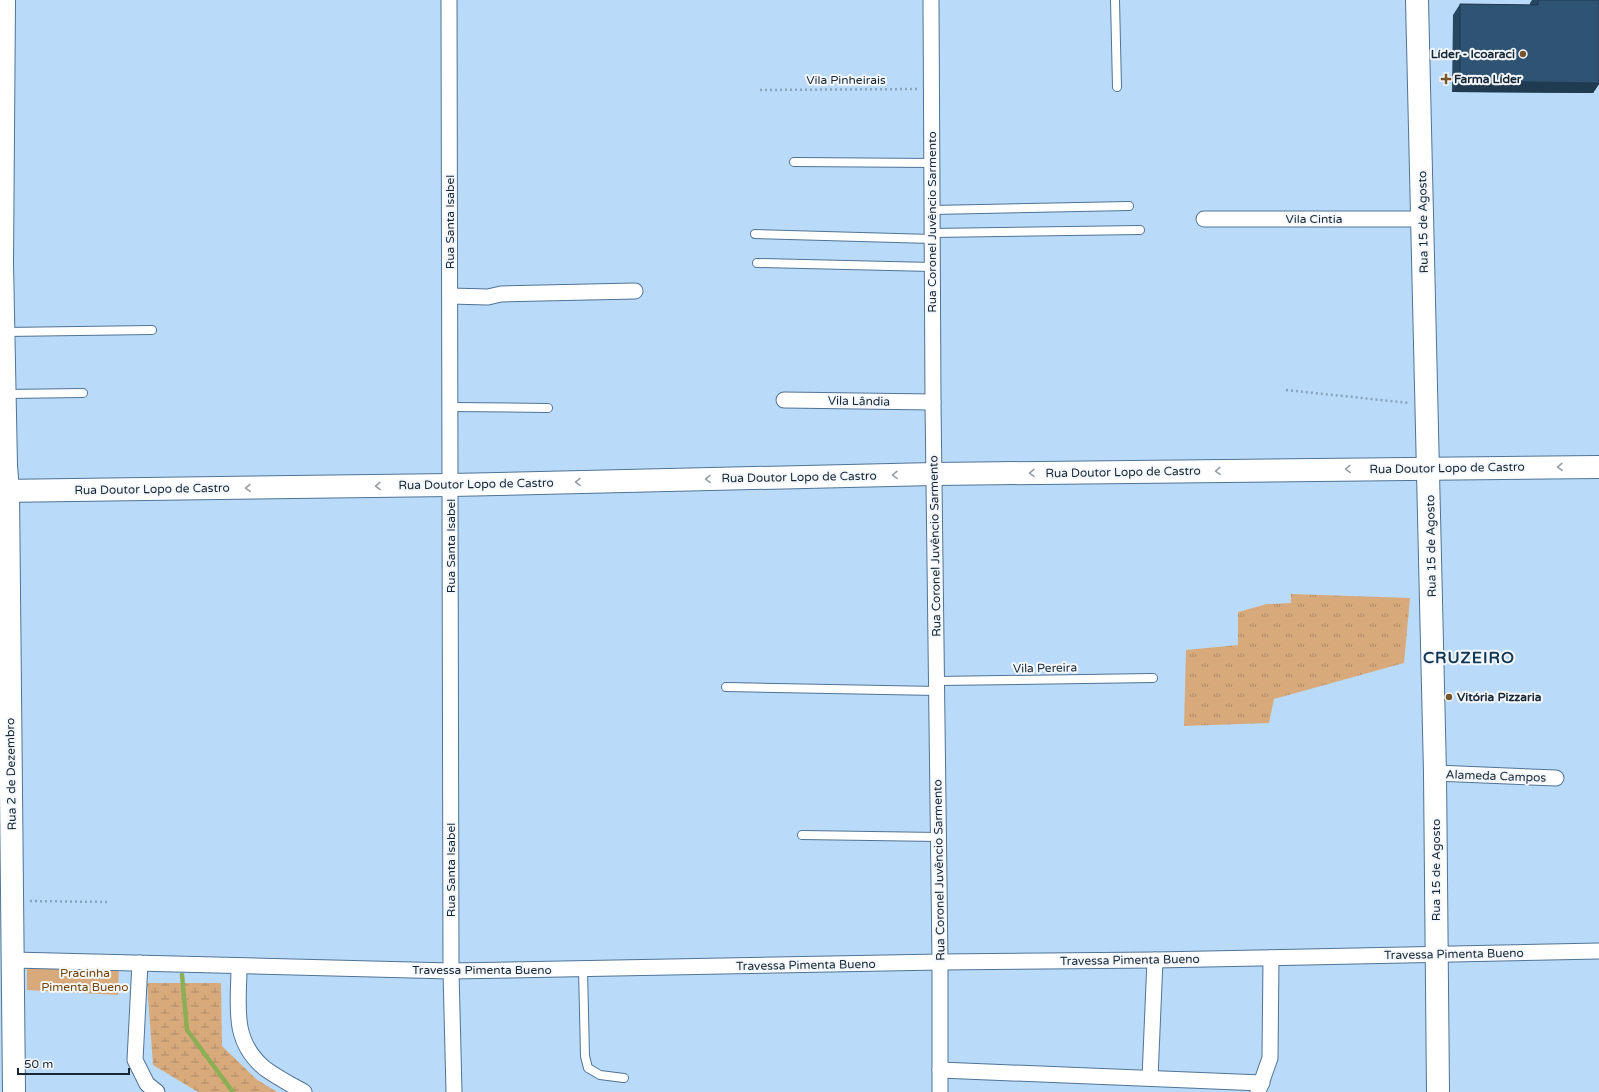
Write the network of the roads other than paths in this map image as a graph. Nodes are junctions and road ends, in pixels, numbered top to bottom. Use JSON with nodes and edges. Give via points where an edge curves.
{"nodes":[{"id":1,"x":4,"y":0,"type":"edge"},
{"id":2,"x":449,"y":0,"type":"edge"},
{"id":3,"x":931,"y":0,"type":"edge"},
{"id":4,"x":1115,"y":0,"type":"edge"},
{"id":5,"x":1417,"y":0,"type":"edge"},
{"id":6,"x":1116,"y":87,"type":"dead end"},
{"id":7,"x":794,"y":162,"type":"dead end"},
{"id":8,"x":932,"y":163,"type":"junction"},
{"id":9,"x":1129,"y":206,"type":"dead end"},
{"id":10,"x":932,"y":210,"type":"junction"},
{"id":11,"x":1204,"y":219,"type":"dead end"},
{"id":12,"x":1423,"y":219,"type":"junction"},
{"id":13,"x":1140,"y":230,"type":"dead end"},
{"id":14,"x":755,"y":234,"type":"dead end"},
{"id":15,"x":932,"y":236,"type":"junction"},
{"id":16,"x":1,"y":263,"type":"edge"},
{"id":17,"x":756,"y":263,"type":"dead end"},
{"id":18,"x":932,"y":267,"type":"junction"},
{"id":19,"x":635,"y":290,"type":"dead end"},
{"id":20,"x":450,"y":296,"type":"junction"},
{"id":21,"x":2,"y":329,"type":"edge"},
{"id":22,"x":152,"y":330,"type":"dead end"},
{"id":23,"x":83,"y":393,"type":"dead end"},
{"id":24,"x":4,"y":394,"type":"junction"},
{"id":25,"x":784,"y":400,"type":"dead end"},
{"id":26,"x":933,"y":402,"type":"junction"},
{"id":27,"x":450,"y":407,"type":"junction"},
{"id":28,"x":548,"y":408,"type":"dead end"},
{"id":29,"x":1599,"y":467,"type":"edge"},
{"id":30,"x":1429,"y":468,"type":"junction"},
{"id":31,"x":934,"y":474,"type":"junction"},
{"id":32,"x":450,"y":485,"type":"junction"},
{"id":33,"x":4,"y":491,"type":"edge"},
{"id":34,"x":1153,"y":678,"type":"dead end"},
{"id":35,"x":938,"y":686,"type":"junction"},
{"id":36,"x":726,"y":687,"type":"dead end"},
{"id":37,"x":5,"y":688,"type":"edge"},
{"id":38,"x":1435,"y":773,"type":"junction"},
{"id":39,"x":1556,"y":778,"type":"dead end"},
{"id":40,"x":802,"y":835,"type":"dead end"},
{"id":41,"x":939,"y":837,"type":"junction"},
{"id":42,"x":1599,"y":951,"type":"edge"},
{"id":43,"x":1436,"y":954,"type":"junction"},
{"id":44,"x":1271,"y":958,"type":"junction"},
{"id":45,"x":13,"y":960,"type":"junction"},
{"id":46,"x":1155,"y":960,"type":"junction"},
{"id":47,"x":940,"y":962,"type":"junction"},
{"id":48,"x":140,"y":964,"type":"junction"},
{"id":49,"x":239,"y":966,"type":"junction"},
{"id":50,"x":583,"y":969,"type":"junction"},
{"id":51,"x":452,"y":971,"type":"junction"},
{"id":52,"x":940,"y":1070,"type":"junction"},
{"id":53,"x":624,"y":1078,"type":"dead end"},
{"id":54,"x":1150,"y":1078,"type":"junction"},
{"id":55,"x":1260,"y":1087,"type":"edge"},
{"id":56,"x":14,"y":1092,"type":"edge"},
{"id":57,"x":157,"y":1092,"type":"edge"},
{"id":58,"x":304,"y":1092,"type":"edge"},
{"id":59,"x":454,"y":1092,"type":"edge"},
{"id":60,"x":940,"y":1092,"type":"edge"},
{"id":61,"x":1438,"y":1092,"type":"edge"}],
"edges":[{"from":1,"to":16,"type":"street","name":"Rua 2 de Dezembro"},
{"from":2,"to":20,"type":"street","name":"Rua Santa Isabel"},
{"from":3,"to":8,"type":"street","name":"Rua Coronel Juvêncio Sarmento"},
{"from":4,"to":6,"type":"lane"},
{"from":5,"to":12,"type":"street","name":"Rua 15 de Agosto"},
{"from":7,"to":8,"type":"lane"},
{"from":8,"to":10,"type":"street","name":"Rua Coronel Juvêncio Sarmento"},
{"from":9,"to":10,"type":"lane"},
{"from":10,"to":15,"type":"street","name":"Rua Coronel Juvêncio Sarmento"},
{"from":11,"to":12,"type":"street","name":"Vila Cintia"},
{"from":12,"to":30,"type":"street","name":"Rua 15 de Agosto"},
{"from":13,"to":15,"type":"lane"},
{"from":14,"to":15,"type":"lane"},
{"from":15,"to":18,"type":"street","name":"Rua Coronel Juvêncio Sarmento"},
{"from":16,"to":21,"type":"street","name":"Rua 2 de Dezembro"},
{"from":17,"to":18,"type":"lane"},
{"from":18,"to":26,"type":"street","name":"Rua Coronel Juvêncio Sarmento"},
{"from":19,"to":20,"type":"street","via":[[501,294],[488,297]]},
{"from":20,"to":27,"type":"street","name":"Rua Santa Isabel"},
{"from":21,"to":22,"type":"lane"},
{"from":21,"to":24,"type":"street","name":"Rua 2 de Dezembro"},
{"from":23,"to":24,"type":"lane"},
{"from":24,"to":33,"type":"street","name":"Rua 2 de Dezembro"},
{"from":25,"to":26,"type":"street","name":"Vila Lândia"},
{"from":26,"to":31,"type":"street","name":"Rua Coronel Juvêncio Sarmento"},
{"from":27,"to":28,"type":"lane"},
{"from":27,"to":32,"type":"street","name":"Rua Santa Isabel"},
{"from":29,"to":30,"type":"street","name":"Rua Doutor Lopo de Castro","one_way":true},
{"from":30,"to":31,"type":"street","name":"Rua Doutor Lopo de Castro","one_way":true},
{"from":30,"to":38,"type":"street","name":"Rua 15 de Agosto"},
{"from":31,"to":32,"type":"street","name":"Rua Doutor Lopo de Castro","one_way":true},
{"from":31,"to":35,"type":"street","name":"Rua Coronel Juvêncio Sarmento"},
{"from":32,"to":33,"type":"street","name":"Rua Doutor Lopo de Castro","one_way":true},
{"from":32,"to":51,"type":"street","name":"Rua Santa Isabel"},
{"from":33,"to":37,"type":"street","name":"Rua 2 de Dezembro"},
{"from":34,"to":35,"type":"lane","name":"Vila Pereira"},
{"from":35,"to":36,"type":"lane","name":"Vila Pereira"},
{"from":35,"to":41,"type":"street","name":"Rua Coronel Juvêncio Sarmento"},
{"from":37,"to":45,"type":"street","name":"Rua 2 de Dezembro"},
{"from":38,"to":39,"type":"street","name":"Alameda Campos"},
{"from":38,"to":43,"type":"street","name":"Rua 15 de Agosto"},
{"from":40,"to":41,"type":"lane"},
{"from":41,"to":47,"type":"street","name":"Rua Coronel Juvêncio Sarmento"},
{"from":42,"to":43,"type":"street","name":"Travessa Pimenta Bueno"},
{"from":43,"to":44,"type":"street","name":"Travessa Pimenta Bueno"},
{"from":43,"to":61,"type":"street","name":"Rua 15 de Agosto"},
{"from":44,"to":46,"type":"street","name":"Travessa Pimenta Bueno"},
{"from":44,"to":55,"type":"street","via":[[1270,1058]]},
{"from":45,"to":48,"type":"street","name":"Travessa Pimenta Bueno"},
{"from":45,"to":56,"type":"street","name":"Rua 2 de Dezembro"},
{"from":46,"to":47,"type":"street","name":"Travessa Pimenta Bueno"},
{"from":46,"to":54,"type":"street"},
{"from":47,"to":50,"type":"street","name":"Travessa Pimenta Bueno"},
{"from":47,"to":52,"type":"street","name":"Rua Coronel Juvêncio Sarmento"},
{"from":48,"to":49,"type":"street","name":"Travessa Pimenta Bueno"},
{"from":48,"to":57,"type":"street","via":[[135,1060],[147,1084]]},
{"from":49,"to":51,"type":"street","name":"Travessa Pimenta Bueno"},
{"from":49,"to":58,"type":"street","via":[[238,1021],[242,1038],[262,1067]]},
{"from":50,"to":51,"type":"street","name":"Travessa Pimenta Bueno"},
{"from":50,"to":53,"type":"lane","via":[[585,1056],[588,1068],[600,1075]]},
{"from":51,"to":59,"type":"street","name":"Rua Santa Isabel"},
{"from":52,"to":54,"type":"street"},
{"from":52,"to":60,"type":"street","name":"Rua Coronel Juvêncio Sarmento"},
{"from":54,"to":55,"type":"street"}]}
